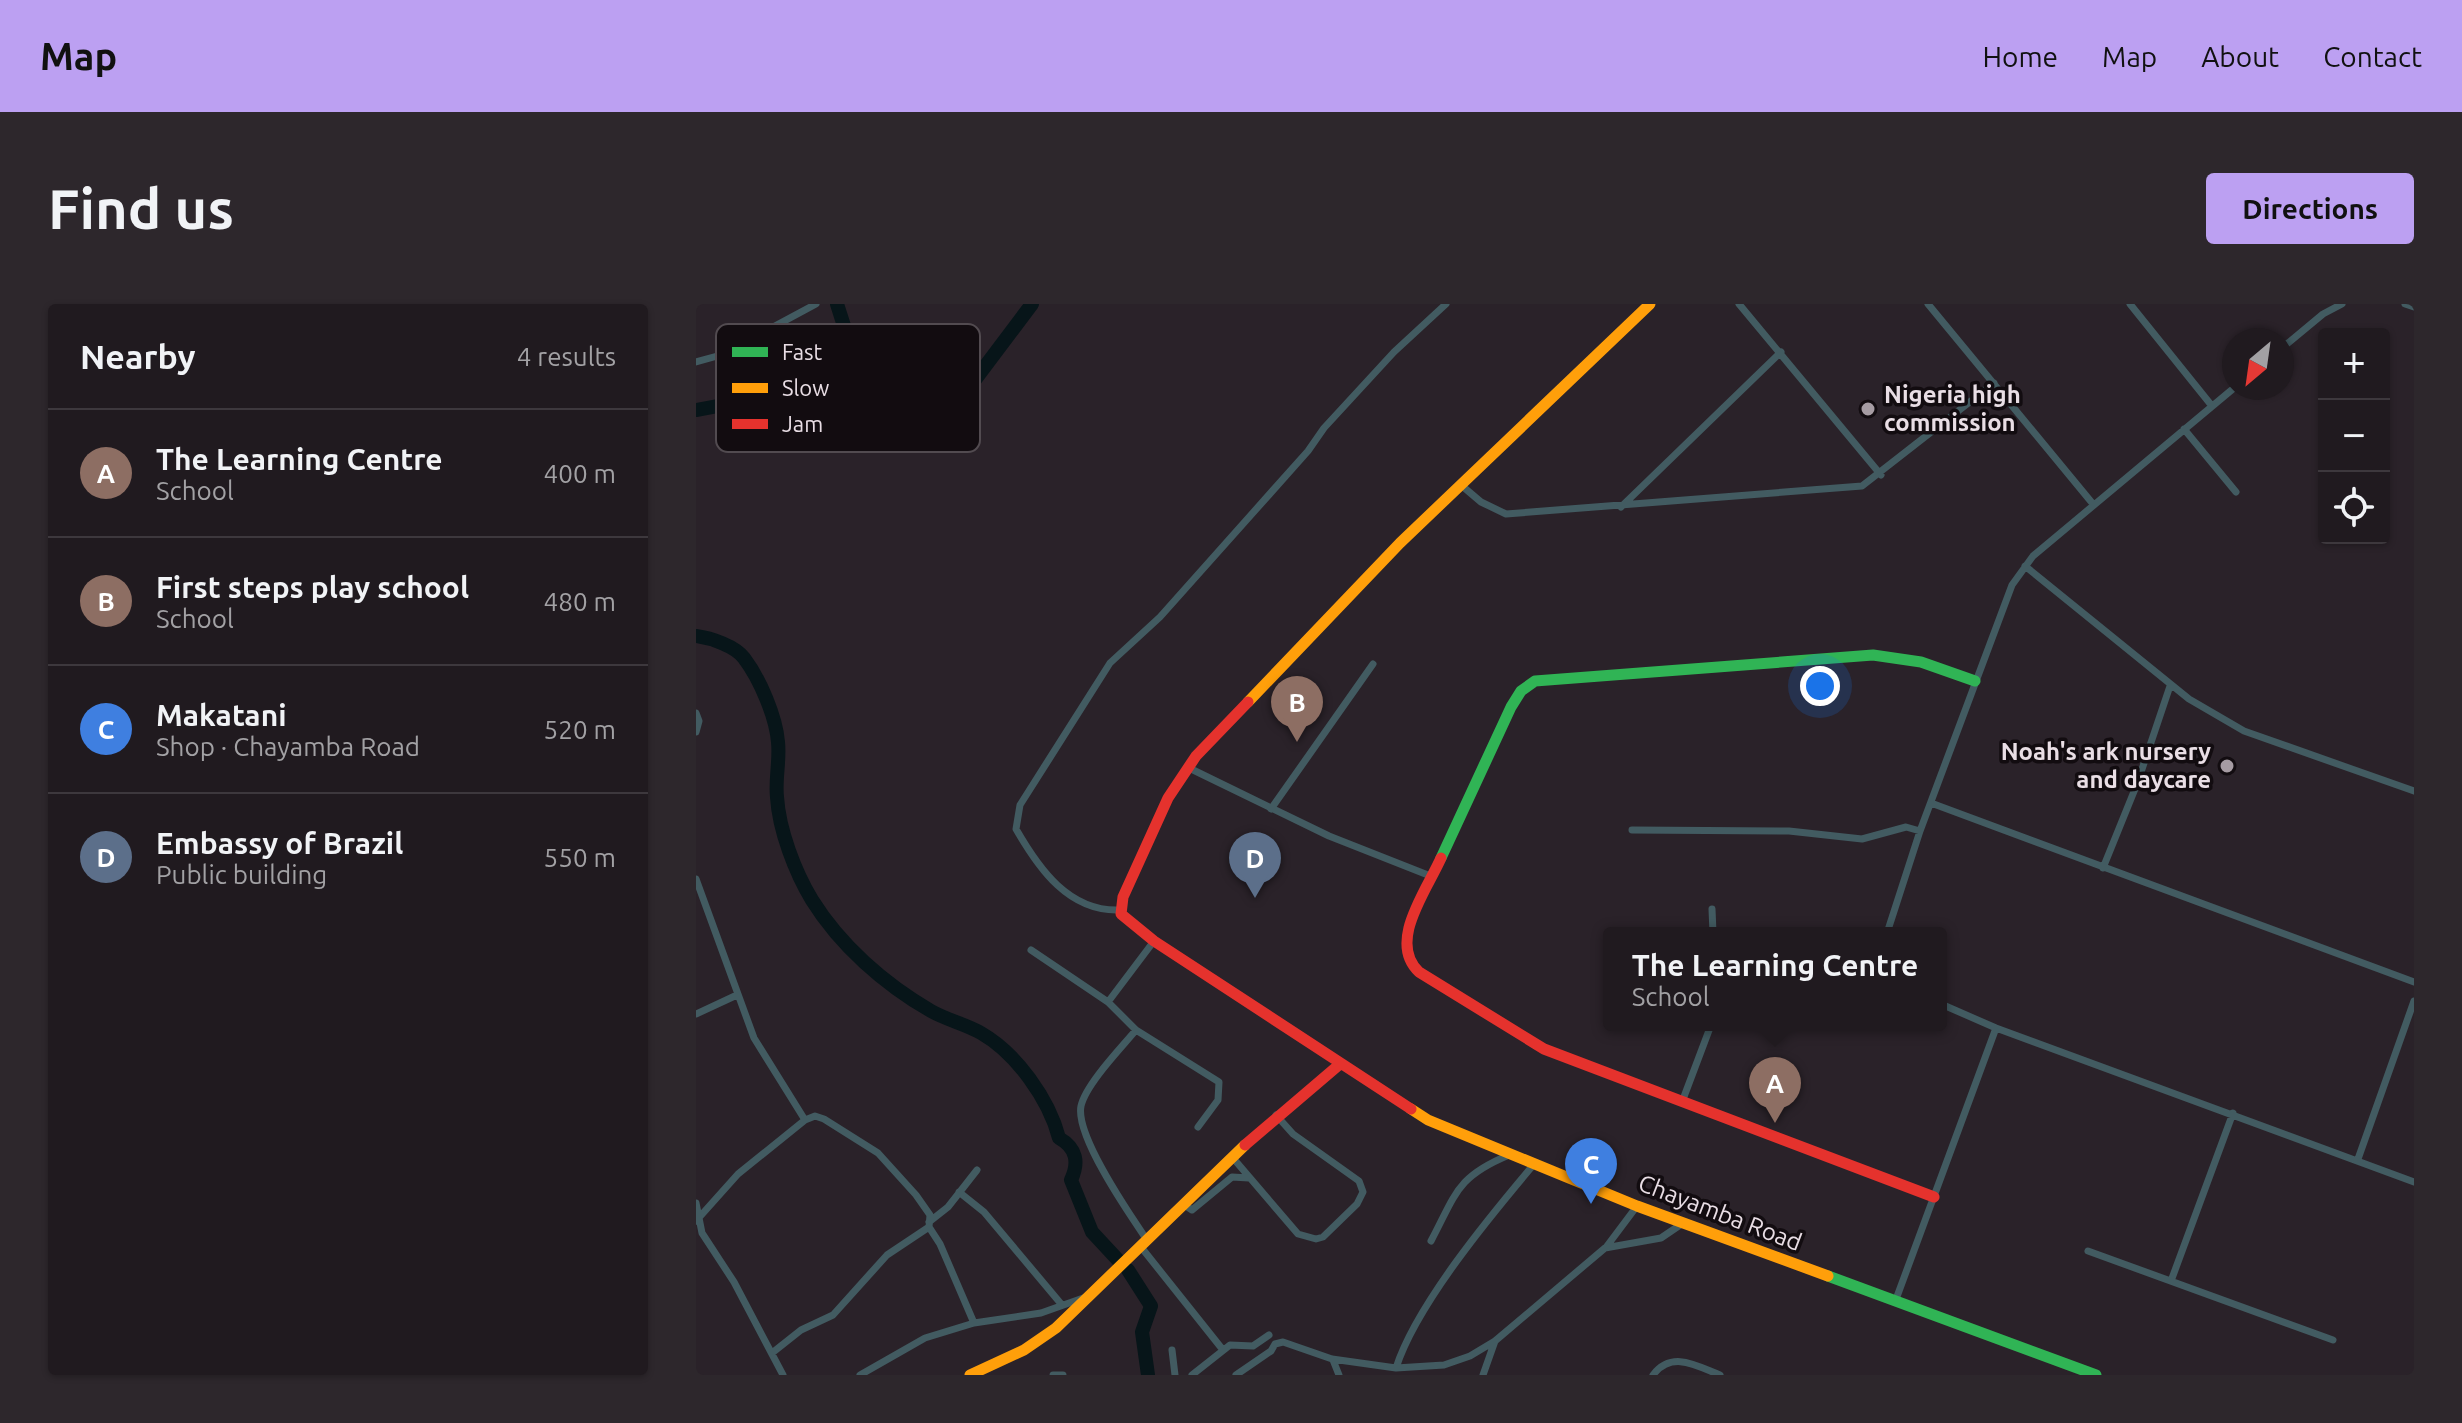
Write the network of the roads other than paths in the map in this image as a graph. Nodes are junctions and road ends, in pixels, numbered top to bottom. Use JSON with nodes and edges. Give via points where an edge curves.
{"nodes":[{"id":1,"x":816,"y":304,"type":"edge"},
{"id":2,"x":1446,"y":304,"type":"edge"},
{"id":3,"x":1650,"y":304,"type":"edge"},
{"id":4,"x":1739,"y":304,"type":"edge"},
{"id":5,"x":1928,"y":304,"type":"edge"},
{"id":6,"x":2130,"y":304,"type":"edge"},
{"id":7,"x":2342,"y":304,"type":"edge"},
{"id":8,"x":2405,"y":304,"type":"edge"},
{"id":9,"x":2414,"y":307,"type":"edge"},
{"id":10,"x":779,"y":324,"type":"edge"},
{"id":11,"x":2294,"y":338,"type":"edge"},
{"id":12,"x":1781,"y":352,"type":"junction"},
{"id":13,"x":716,"y":356,"type":"edge"},
{"id":14,"x":696,"y":362,"type":"edge"},
{"id":15,"x":1994,"y":383,"type":"junction"},
{"id":16,"x":2222,"y":398,"type":"edge"},
{"id":17,"x":2212,"y":406,"type":"junction"},
{"id":18,"x":2184,"y":429,"type":"junction"},
{"id":19,"x":1881,"y":475,"type":"junction"},
{"id":20,"x":1461,"y":485,"type":"junction"},
{"id":21,"x":2236,"y":492,"type":"dead end"},
{"id":22,"x":2093,"y":504,"type":"junction"},
{"id":23,"x":1621,"y":507,"type":"junction"},
{"id":24,"x":2025,"y":566,"type":"junction"},
{"id":25,"x":1373,"y":664,"type":"dead end"},
{"id":26,"x":1975,"y":681,"type":"junction"},
{"id":27,"x":2170,"y":686,"type":"junction"},
{"id":28,"x":696,"y":713,"type":"edge"},
{"id":29,"x":696,"y":732,"type":"edge"},
{"id":30,"x":1187,"y":767,"type":"junction"},
{"id":31,"x":2414,"y":791,"type":"edge"},
{"id":32,"x":1931,"y":803,"type":"junction"},
{"id":33,"x":1271,"y":809,"type":"junction"},
{"id":34,"x":1632,"y":830,"type":"dead end"},
{"id":35,"x":1920,"y":831,"type":"junction"},
{"id":36,"x":2103,"y":868,"type":"junction"},
{"id":37,"x":1433,"y":877,"type":"junction"},
{"id":38,"x":696,"y":879,"type":"edge"},
{"id":39,"x":1712,"y":909,"type":"dead end"},
{"id":40,"x":1120,"y":910,"type":"junction"},
{"id":41,"x":1713,"y":927,"type":"edge"},
{"id":42,"x":1889,"y":927,"type":"edge"},
{"id":43,"x":1154,"y":941,"type":"junction"},
{"id":44,"x":1031,"y":950,"type":"dead end"},
{"id":45,"x":2414,"y":982,"type":"edge"},
{"id":46,"x":737,"y":995,"type":"junction"},
{"id":47,"x":2414,"y":1001,"type":"edge"},
{"id":48,"x":1108,"y":1002,"type":"junction"},
{"id":49,"x":1947,"y":1007,"type":"edge"},
{"id":50,"x":696,"y":1014,"type":"edge"},
{"id":51,"x":1996,"y":1028,"type":"junction"},
{"id":52,"x":1136,"y":1030,"type":"junction"},
{"id":53,"x":1709,"y":1031,"type":"edge"},
{"id":54,"x":1340,"y":1064,"type":"junction"},
{"id":55,"x":1682,"y":1102,"type":"junction"},
{"id":56,"x":2233,"y":1113,"type":"junction"},
{"id":57,"x":1276,"y":1115,"type":"junction"},
{"id":58,"x":805,"y":1120,"type":"junction"},
{"id":59,"x":1198,"y":1127,"type":"dead end"},
{"id":60,"x":1510,"y":1154,"type":"junction"},
{"id":61,"x":1233,"y":1158,"type":"junction"},
{"id":62,"x":2358,"y":1159,"type":"junction"},
{"id":63,"x":1535,"y":1163,"type":"junction"},
{"id":64,"x":977,"y":1170,"type":"dead end"},
{"id":65,"x":1249,"y":1178,"type":"junction"},
{"id":66,"x":2414,"y":1182,"type":"edge"},
{"id":67,"x":959,"y":1192,"type":"junction"},
{"id":68,"x":1934,"y":1197,"type":"junction"},
{"id":69,"x":696,"y":1203,"type":"edge"},
{"id":70,"x":1183,"y":1204,"type":"junction"},
{"id":71,"x":1637,"y":1206,"type":"junction"},
{"id":72,"x":697,"y":1221,"type":"edge"},
{"id":73,"x":1683,"y":1223,"type":"junction"},
{"id":74,"x":929,"y":1224,"type":"junction"},
{"id":75,"x":1431,"y":1241,"type":"dead end"},
{"id":76,"x":1144,"y":1244,"type":"junction"},
{"id":77,"x":1605,"y":1248,"type":"junction"},
{"id":78,"x":2088,"y":1251,"type":"dead end"},
{"id":79,"x":2171,"y":1281,"type":"junction"},
{"id":80,"x":1090,"y":1297,"type":"junction"},
{"id":81,"x":1895,"y":1302,"type":"junction"},
{"id":82,"x":1062,"y":1305,"type":"junction"},
{"id":83,"x":974,"y":1323,"type":"junction"},
{"id":84,"x":1269,"y":1335,"type":"dead end"},
{"id":85,"x":2333,"y":1340,"type":"dead end"},
{"id":86,"x":1495,"y":1341,"type":"junction"},
{"id":87,"x":1172,"y":1350,"type":"dead end"},
{"id":88,"x":1223,"y":1350,"type":"junction"},
{"id":89,"x":772,"y":1353,"type":"junction"},
{"id":90,"x":1332,"y":1359,"type":"junction"},
{"id":91,"x":1396,"y":1368,"type":"junction"},
{"id":92,"x":2080,"y":1372,"type":"edge"},
{"id":93,"x":976,"y":1374,"type":"edge"},
{"id":94,"x":783,"y":1375,"type":"edge"},
{"id":95,"x":860,"y":1375,"type":"edge"},
{"id":96,"x":1053,"y":1375,"type":"edge"},
{"id":97,"x":1063,"y":1375,"type":"edge"},
{"id":98,"x":1175,"y":1375,"type":"edge"},
{"id":99,"x":1192,"y":1375,"type":"edge"},
{"id":100,"x":1236,"y":1375,"type":"edge"},
{"id":101,"x":1339,"y":1375,"type":"edge"},
{"id":102,"x":1483,"y":1375,"type":"edge"},
{"id":103,"x":1653,"y":1375,"type":"edge"},
{"id":104,"x":1720,"y":1375,"type":"edge"},
{"id":105,"x":2096,"y":1375,"type":"edge"}],
"edges":[{"from":1,"to":10,"type":"street"},
{"from":2,"to":40,"type":"street","via":[[1324,428],[1160,617],[1123,647],[1020,805],[1016,829],[1052,880],[1084,906]]},
{"from":3,"to":20,"type":"street"},
{"from":4,"to":12,"type":"street"},
{"from":5,"to":15,"type":"street"},
{"from":6,"to":17,"type":"street"},
{"from":7,"to":11,"type":"street"},
{"from":8,"to":9,"type":"street"},
{"from":12,"to":19,"type":"street"},
{"from":12,"to":23,"type":"street"},
{"from":13,"to":14,"type":"street"},
{"from":15,"to":19,"type":"street"},
{"from":15,"to":22,"type":"street"},
{"from":16,"to":17,"type":"street"},
{"from":17,"to":18,"type":"street"},
{"from":18,"to":21,"type":"street"},
{"from":18,"to":22,"type":"street"},
{"from":19,"to":23,"type":"street","via":[[1862,486],[1817,492]]},
{"from":20,"to":23,"type":"street","via":[[1506,514]]},
{"from":20,"to":30,"type":"street"},
{"from":22,"to":24,"type":"street"},
{"from":24,"to":26,"type":"street","via":[[2012,585]]},
{"from":24,"to":27,"type":"street"},
{"from":25,"to":33,"type":"street"},
{"from":26,"to":32,"type":"street"},
{"from":26,"to":37,"type":"street","via":[[1921,662],[1873,655],[1535,681],[1511,707]]},
{"from":27,"to":31,"type":"street","via":[[2244,731]]},
{"from":27,"to":36,"type":"street"},
{"from":28,"to":29,"type":"street"},
{"from":30,"to":33,"type":"street"},
{"from":30,"to":40,"type":"street","via":[[1168,798]]},
{"from":32,"to":35,"type":"street"},
{"from":32,"to":36,"type":"street"},
{"from":33,"to":37,"type":"street"},
{"from":34,"to":35,"type":"street","via":[[1789,831],[1862,839],[1906,827]]},
{"from":35,"to":42,"type":"street"},
{"from":36,"to":45,"type":"street"},
{"from":37,"to":55,"type":"street","via":[[1406,940],[1404,951],[1413,968],[1520,1037]]},
{"from":38,"to":46,"type":"street"},
{"from":39,"to":41,"type":"street"},
{"from":40,"to":43,"type":"street","name":"Chayamba Road","via":[[1127,922]]},
{"from":43,"to":48,"type":"street"},
{"from":43,"to":54,"type":"street","name":"Chayamba Road"},
{"from":44,"to":48,"type":"street"},
{"from":46,"to":50,"type":"street"},
{"from":46,"to":58,"type":"street","via":[[754,1038]]},
{"from":47,"to":62,"type":"street"},
{"from":48,"to":52,"type":"street"},
{"from":49,"to":51,"type":"street"},
{"from":51,"to":56,"type":"street"},
{"from":51,"to":68,"type":"street"},
{"from":52,"to":59,"type":"street","via":[[1219,1082],[1218,1100]]},
{"from":52,"to":76,"type":"street","via":[[1086,1096],[1081,1113],[1100,1167]]},
{"from":53,"to":55,"type":"street"},
{"from":54,"to":57,"type":"street"},
{"from":54,"to":60,"type":"street","name":"Chayamba Road","via":[[1413,1112]]},
{"from":55,"to":68,"type":"street"},
{"from":56,"to":62,"type":"street"},
{"from":56,"to":79,"type":"street"},
{"from":57,"to":61,"type":"street"},
{"from":57,"to":65,"type":"street","via":[[1293,1134],[1359,1181],[1362,1196],[1316,1239],[1298,1234]]},
{"from":58,"to":72,"type":"street","via":[[738,1174]]},
{"from":58,"to":74,"type":"street","via":[[824,1119],[878,1153],[916,1195],[930,1215]]},
{"from":60,"to":63,"type":"street","name":"Chayamba Road"},
{"from":60,"to":75,"type":"street","via":[[1483,1165],[1456,1189]]},
{"from":61,"to":65,"type":"street"},
{"from":61,"to":70,"type":"street"},
{"from":62,"to":66,"type":"street"},
{"from":63,"to":71,"type":"street","name":"Chayamba Road"},
{"from":63,"to":91,"type":"street","via":[[1453,1269],[1406,1340]]},
{"from":64,"to":67,"type":"street"},
{"from":65,"to":70,"type":"street","via":[[1232,1177],[1192,1210]]},
{"from":67,"to":74,"type":"street"},
{"from":67,"to":82,"type":"street","via":[[984,1212]]},
{"from":68,"to":81,"type":"street"},
{"from":69,"to":72,"type":"street"},
{"from":70,"to":76,"type":"street"},
{"from":71,"to":73,"type":"street","name":"Chayamba Road"},
{"from":71,"to":77,"type":"street"},
{"from":72,"to":89,"type":"street"},
{"from":73,"to":77,"type":"street","via":[[1661,1238]]},
{"from":73,"to":81,"type":"street","name":"Chayamba Road"},
{"from":74,"to":83,"type":"street"},
{"from":74,"to":89,"type":"street","via":[[887,1255],[833,1315],[801,1330]]},
{"from":76,"to":80,"type":"street"},
{"from":76,"to":88,"type":"street"},
{"from":77,"to":86,"type":"street"},
{"from":78,"to":79,"type":"street"},
{"from":79,"to":85,"type":"street"},
{"from":80,"to":82,"type":"street"},
{"from":80,"to":93,"type":"street","via":[[1041,1339]]},
{"from":81,"to":92,"type":"street","name":"Chayamba Road"},
{"from":82,"to":83,"type":"street"},
{"from":83,"to":95,"type":"street","via":[[925,1338]]},
{"from":84,"to":88,"type":"street","via":[[1253,1346],[1236,1344]]},
{"from":86,"to":91,"type":"street","via":[[1444,1365]]},
{"from":86,"to":102,"type":"street"},
{"from":87,"to":98,"type":"street"},
{"from":88,"to":99,"type":"street"},
{"from":89,"to":94,"type":"street"},
{"from":90,"to":91,"type":"street"},
{"from":90,"to":100,"type":"street","via":[[1279,1342]]},
{"from":90,"to":101,"type":"street"},
{"from":92,"to":105,"type":"street","name":"Chayamba Road"},
{"from":96,"to":97,"type":"street"},
{"from":103,"to":104,"type":"street","via":[[1677,1360]]}]}
